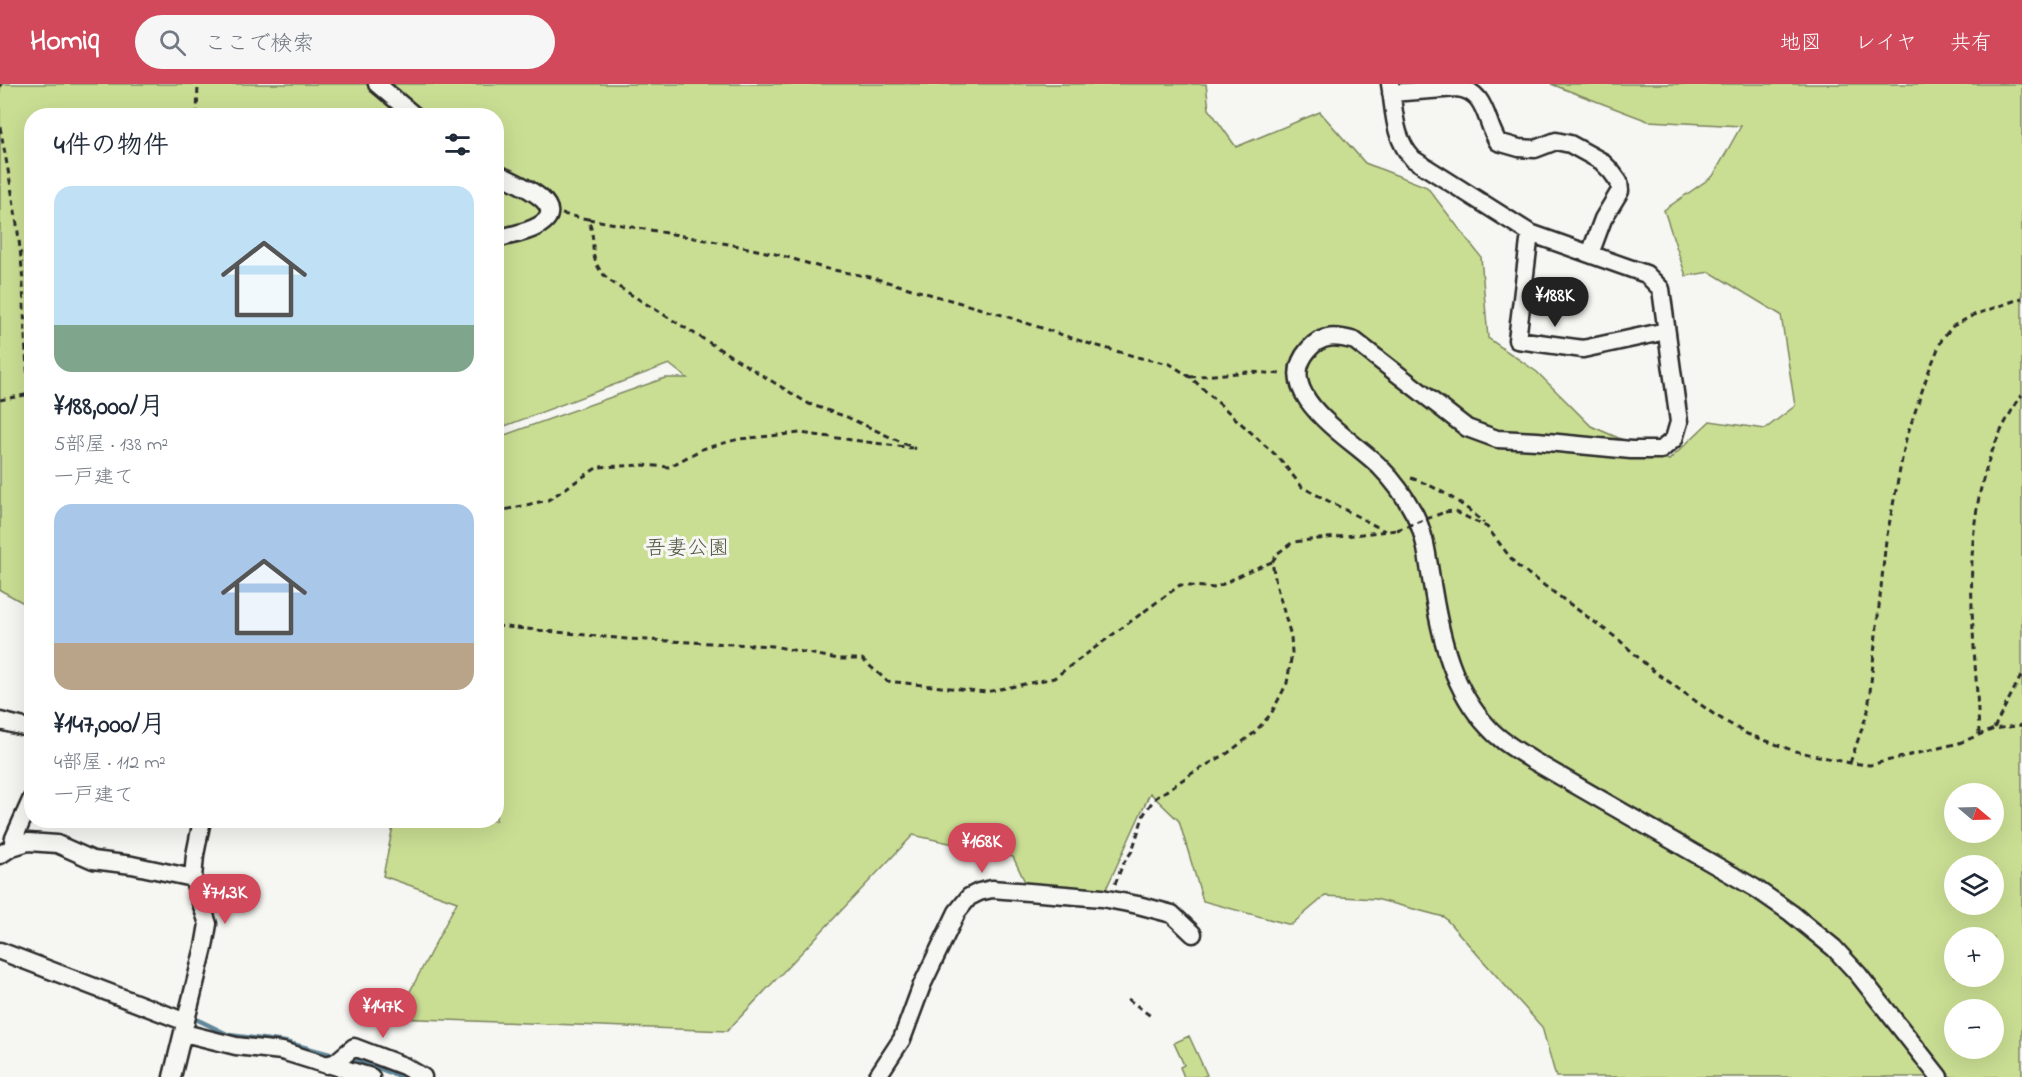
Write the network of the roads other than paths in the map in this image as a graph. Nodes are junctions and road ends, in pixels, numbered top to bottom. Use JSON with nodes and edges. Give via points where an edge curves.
{"nodes":[{"id":1,"x":377,"y":84,"type":"edge"},
{"id":2,"x":1390,"y":89,"type":"edge"},
{"id":3,"x":406,"y":108,"type":"edge"},
{"id":4,"x":504,"y":176,"type":"edge"},
{"id":5,"x":1530,"y":233,"type":"junction"},
{"id":6,"x":504,"y":237,"type":"edge"},
{"id":7,"x":1590,"y":254,"type":"junction"},
{"id":8,"x":1666,"y":331,"type":"junction"},
{"id":9,"x":0,"y":721,"type":"edge"},
{"id":10,"x":24,"y":727,"type":"edge"},
{"id":11,"x":24,"y":816,"type":"edge"},
{"id":12,"x":200,"y":828,"type":"edge"},
{"id":13,"x":6,"y":851,"type":"edge"},
{"id":14,"x":193,"y":878,"type":"junction"},
{"id":15,"x":1193,"y":934,"type":"dead end"},
{"id":16,"x":0,"y":951,"type":"edge"},
{"id":17,"x":185,"y":1027,"type":"junction"},
{"id":18,"x":338,"y":1060,"type":"junction"},
{"id":19,"x":172,"y":1077,"type":"edge"},
{"id":20,"x":371,"y":1077,"type":"edge"},
{"id":21,"x":423,"y":1077,"type":"edge"},
{"id":22,"x":877,"y":1077,"type":"edge"},
{"id":23,"x":1939,"y":1077,"type":"edge"}],
"edges":[{"from":1,"to":3,"type":"street"},
{"from":2,"to":5,"type":"street","via":[[1398,137],[1413,159]]},
{"from":2,"to":7,"type":"street","via":[[1468,89],[1485,110],[1498,142],[1535,149],[1556,141],[1602,161],[1619,182],[1620,191],[1603,219]]},
{"from":4,"to":6,"type":"street","via":[[536,193],[547,206],[548,214],[538,226]]},
{"from":5,"to":7,"type":"street"},
{"from":5,"to":8,"type":"street","via":[[1517,340],[1583,349]]},
{"from":7,"to":8,"type":"street","via":[[1646,274],[1661,289]]},
{"from":8,"to":23,"type":"street","via":[[1679,422],[1674,439],[1661,450],[1483,435],[1467,428],[1366,348],[1344,338],[1332,336],[1309,349],[1298,371],[1298,384],[1316,411],[1381,467],[1414,514],[1429,557],[1441,628],[1455,678],[1488,727],[1532,760],[1755,888],[1791,913],[1834,948],[1858,974]]},
{"from":9,"to":10,"type":"street"},
{"from":11,"to":13,"type":"street"},
{"from":12,"to":14,"type":"street"},
{"from":13,"to":14,"type":"street","via":[[28,842],[57,843],[93,860]]},
{"from":14,"to":17,"type":"street","via":[[208,924]]},
{"from":15,"to":22,"type":"street","via":[[1163,910],[1109,900],[979,892],[969,897],[957,912],[922,985],[902,1039]]},
{"from":16,"to":17,"type":"street"},
{"from":17,"to":18,"type":"street","via":[[236,1046]]},
{"from":17,"to":19,"type":"street"},
{"from":18,"to":20,"type":"street"},
{"from":18,"to":21,"type":"street","via":[[354,1047]]}]}
